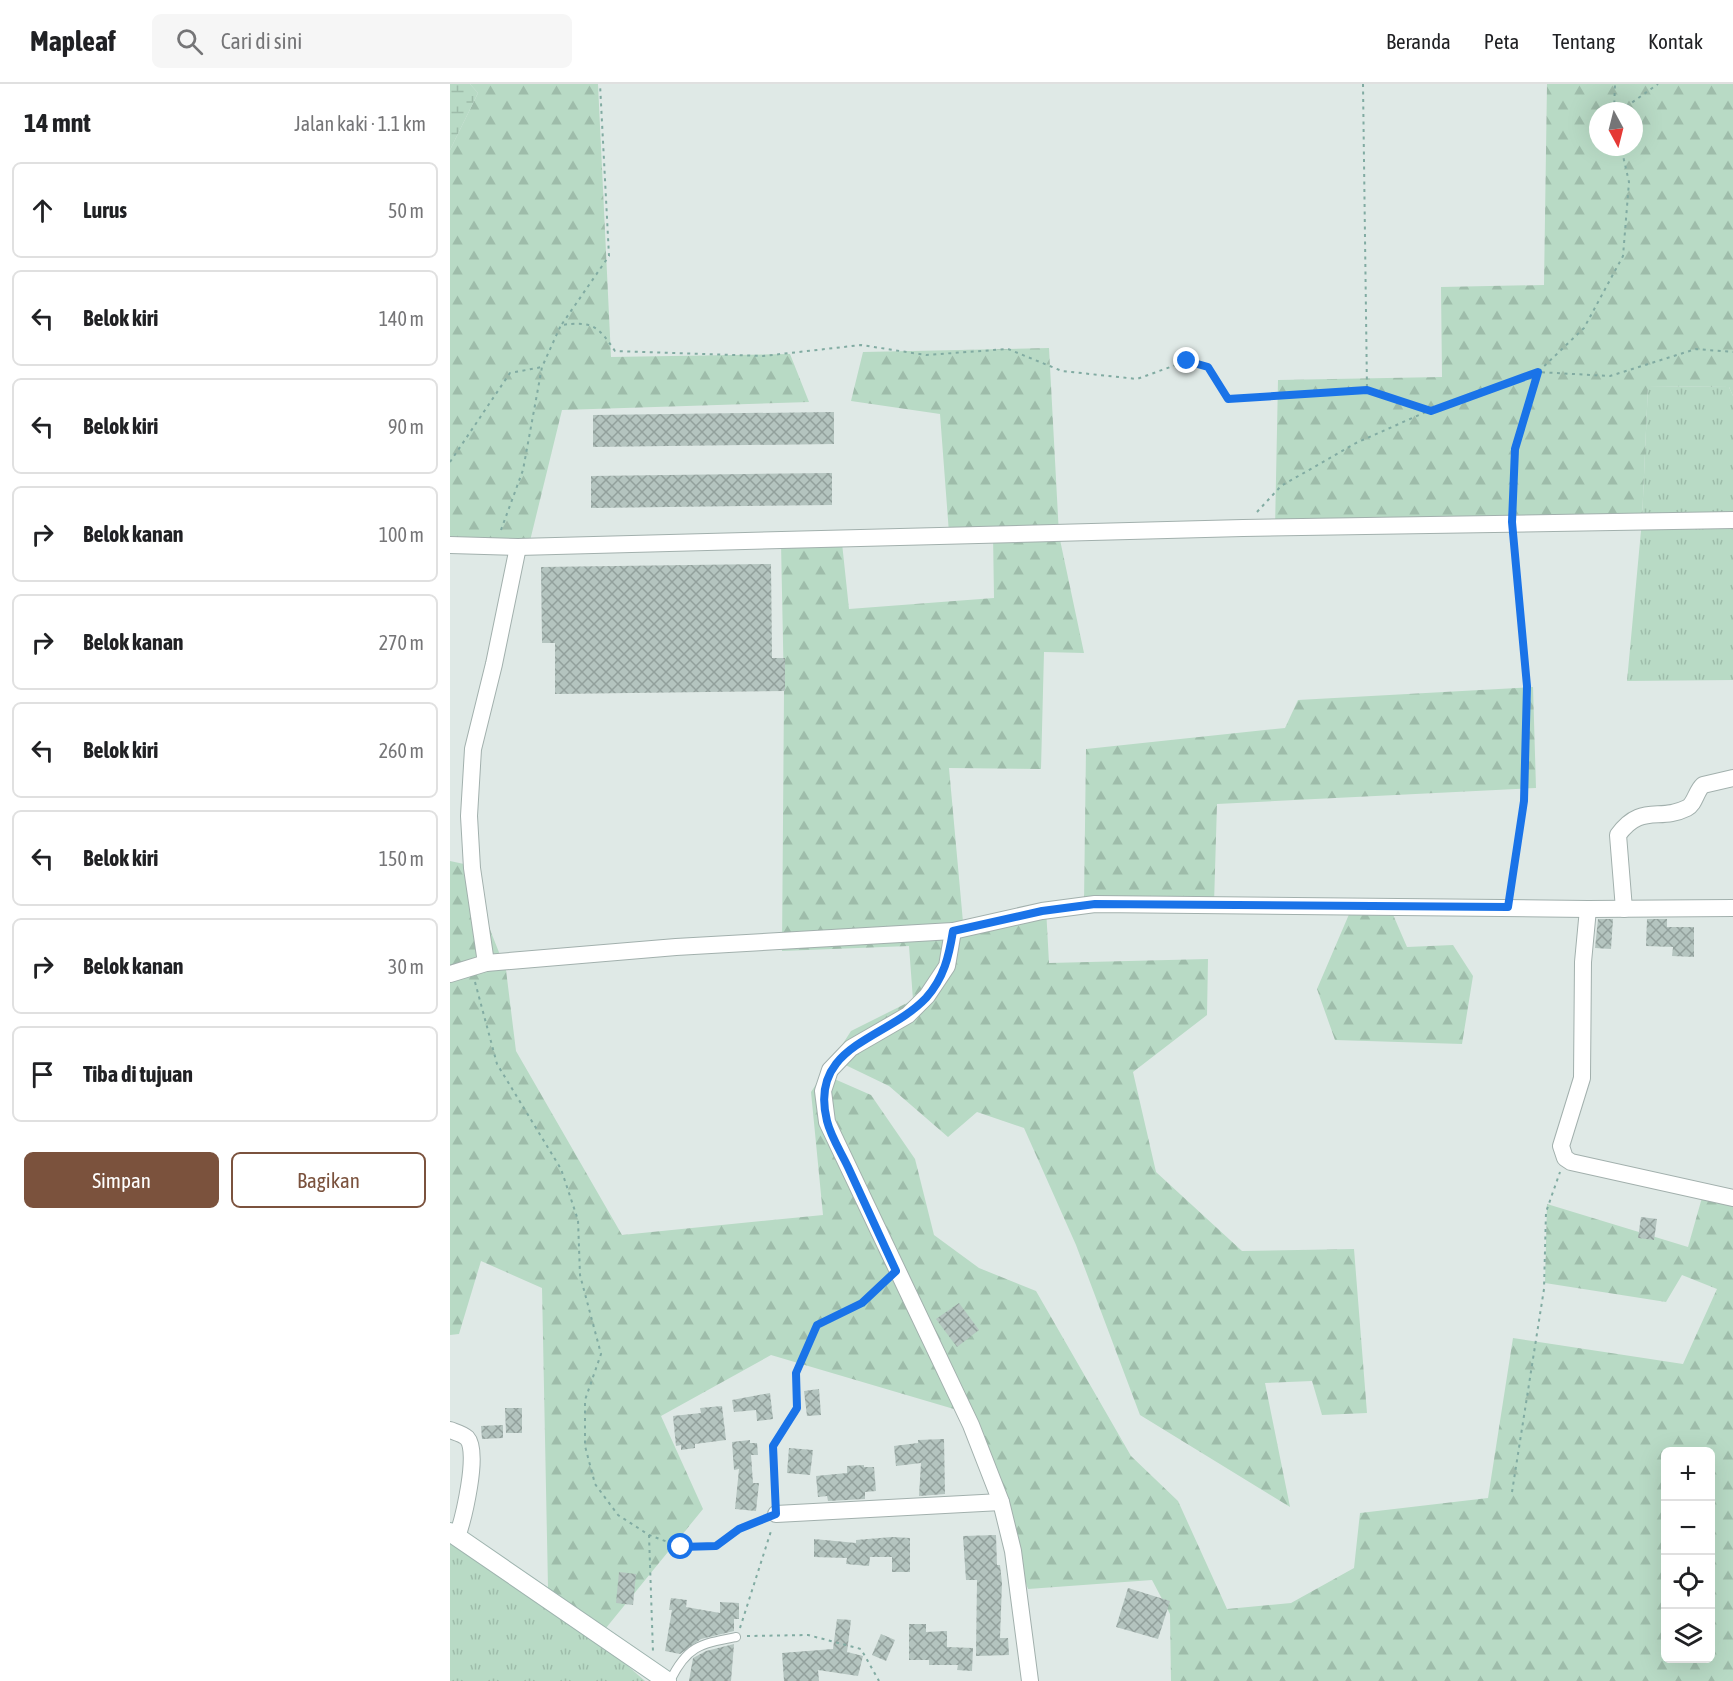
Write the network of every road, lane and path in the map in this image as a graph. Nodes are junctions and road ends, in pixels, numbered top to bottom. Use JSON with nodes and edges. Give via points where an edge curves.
{"nodes":[{"id":1,"x":600,"y":84,"type":"edge"},
{"id":2,"x":1363,"y":84,"type":"edge"},
{"id":3,"x":1615,"y":84,"type":"edge"},
{"id":4,"x":1658,"y":84,"type":"edge"},
{"id":5,"x":1614,"y":102,"type":"edge"},
{"id":6,"x":1633,"y":102,"type":"edge"},
{"id":7,"x":1624,"y":156,"type":"edge"},
{"id":8,"x":561,"y":325,"type":"junction"},
{"id":9,"x":1733,"y":351,"type":"edge"},
{"id":10,"x":542,"y":367,"type":"junction"},
{"id":11,"x":1538,"y":372,"type":"junction"},
{"id":12,"x":1367,"y":390,"type":"junction"},
{"id":13,"x":1428,"y":411,"type":"junction"},
{"id":14,"x":450,"y":462,"type":"edge"},
{"id":15,"x":1733,"y":520,"type":"edge"},
{"id":16,"x":1512,"y":522,"type":"junction"},
{"id":17,"x":1243,"y":528,"type":"junction"},
{"id":18,"x":450,"y":545,"type":"edge"},
{"id":19,"x":496,"y":546,"type":"junction"},
{"id":20,"x":518,"y":547,"type":"junction"},
{"id":21,"x":1733,"y":778,"type":"edge"},
{"id":22,"x":1508,"y":907,"type":"junction"},
{"id":23,"x":1733,"y":908,"type":"edge"},
{"id":24,"x":1588,"y":909,"type":"junction"},
{"id":25,"x":1624,"y":909,"type":"junction"},
{"id":26,"x":953,"y":931,"type":"junction"},
{"id":27,"x":479,"y":965,"type":"junction"},
{"id":28,"x":450,"y":974,"type":"edge"},
{"id":29,"x":1565,"y":1158,"type":"junction"},
{"id":30,"x":1733,"y":1198,"type":"edge"},
{"id":31,"x":896,"y":1271,"type":"junction"},
{"id":32,"x":450,"y":1430,"type":"edge"},
{"id":33,"x":1512,"y":1492,"type":"dead end"},
{"id":34,"x":1001,"y":1502,"type":"junction"},
{"id":35,"x":776,"y":1514,"type":"junction"},
{"id":36,"x":454,"y":1535,"type":"edge"},
{"id":37,"x":649,"y":1535,"type":"junction"},
{"id":38,"x":736,"y":1637,"type":"junction"},
{"id":39,"x":664,"y":1678,"type":"edge"},
{"id":40,"x":879,"y":1681,"type":"edge"},
{"id":41,"x":1030,"y":1681,"type":"edge"}],
"edges":[{"from":1,"to":8,"type":"path","via":[[609,256]]},
{"from":2,"to":12,"type":"path"},
{"from":3,"to":5,"type":"path"},
{"from":4,"to":6,"type":"path"},
{"from":7,"to":11,"type":"path","via":[[1629,182],[1623,256],[1584,328]]},
{"from":8,"to":10,"type":"path"},
{"from":8,"to":12,"type":"path","via":[[581,322],[600,328],[615,351],[763,356],[861,345],[926,356],[1008,349],[1062,371],[1137,379],[1187,361],[1208,367],[1228,399]]},
{"from":9,"to":11,"type":"path","via":[[1696,349],[1610,376]]},
{"from":10,"to":14,"type":"path","via":[[510,372]]},
{"from":10,"to":19,"type":"path","via":[[523,470]]},
{"from":11,"to":13,"type":"path"},
{"from":11,"to":16,"type":"path","via":[[1515,449]]},
{"from":12,"to":13,"type":"path"},
{"from":13,"to":17,"type":"path","via":[[1356,443],[1281,486]]},
{"from":15,"to":16,"type":"street"},
{"from":16,"to":17,"type":"street"},
{"from":16,"to":22,"type":"path","via":[[1527,686],[1524,801]]},
{"from":17,"to":20,"type":"street"},
{"from":18,"to":19,"type":"street"},
{"from":19,"to":20,"type":"street"},
{"from":20,"to":27,"type":"street","via":[[473,749],[469,816]]},
{"from":21,"to":25,"type":"street","via":[[1703,785],[1690,806],[1628,821],[1618,835]]},
{"from":22,"to":24,"type":"street"},
{"from":22,"to":26,"type":"street","via":[[1095,904],[1042,911]]},
{"from":23,"to":25,"type":"street"},
{"from":24,"to":25,"type":"street"},
{"from":24,"to":29,"type":"street","via":[[1583,962],[1582,1078],[1561,1146]]},
{"from":26,"to":27,"type":"street"},
{"from":26,"to":31,"type":"street","via":[[947,966],[927,996],[908,1014],[851,1048],[830,1070],[823,1091],[827,1122]]},
{"from":27,"to":28,"type":"street"},
{"from":27,"to":37,"type":"path","via":[[497,1064],[561,1169],[578,1220],[580,1275],[601,1354],[585,1400],[585,1446],[595,1485],[618,1515]]},
{"from":29,"to":30,"type":"street"},
{"from":29,"to":33,"type":"path","via":[[1546,1212],[1544,1289]]},
{"from":31,"to":34,"type":"street","via":[[971,1425]]},
{"from":31,"to":35,"type":"path","via":[[862,1303],[817,1325],[796,1373],[797,1408],[773,1446]]},
{"from":32,"to":36,"type":"street","via":[[470,1442],[467,1506]]},
{"from":34,"to":35,"type":"street"},
{"from":34,"to":41,"type":"street","via":[[1013,1551]]},
{"from":35,"to":37,"type":"path","via":[[739,1529],[716,1546],[681,1547]]},
{"from":35,"to":38,"type":"path","via":[[746,1616]]},
{"from":36,"to":39,"type":"street"},
{"from":37,"to":39,"type":"path"},
{"from":38,"to":39,"type":"lane","via":[[701,1644]]},
{"from":38,"to":40,"type":"path","via":[[808,1635],[861,1649]]}]}
